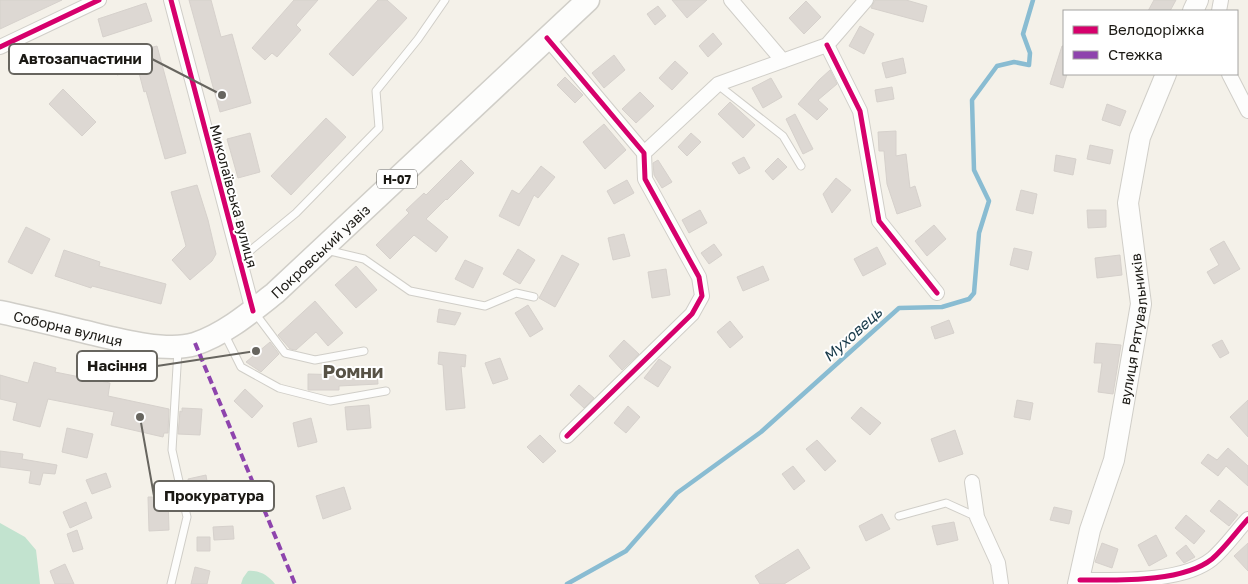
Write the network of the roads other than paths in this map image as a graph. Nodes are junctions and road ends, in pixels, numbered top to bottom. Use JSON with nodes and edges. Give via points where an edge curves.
{"nodes":[{"id":1,"x":99,"y":0,"type":"edge"},
{"id":2,"x":171,"y":0,"type":"edge"},
{"id":3,"x":444,"y":0,"type":"edge"},
{"id":4,"x":588,"y":0,"type":"edge"},
{"id":5,"x":731,"y":0,"type":"edge"},
{"id":6,"x":866,"y":0,"type":"edge"},
{"id":7,"x":547,"y":38,"type":"junction"},
{"id":8,"x":827,"y":45,"type":"junction"},
{"id":9,"x":0,"y":47,"type":"edge"},
{"id":10,"x":783,"y":61,"type":"junction"},
{"id":11,"x":1166,"y":75,"type":"edge"},
{"id":12,"x":1230,"y":75,"type":"edge"},
{"id":13,"x":718,"y":84,"type":"junction"},
{"id":14,"x":1248,"y":112,"type":"edge"},
{"id":15,"x":644,"y":153,"type":"junction"},
{"id":16,"x":801,"y":166,"type":"dead end"},
{"id":17,"x":321,"y":249,"type":"junction"},
{"id":18,"x":240,"y":259,"type":"junction"},
{"id":19,"x":937,"y":293,"type":"dead end"},
{"id":20,"x":534,"y":297,"type":"dead end"},
{"id":21,"x":253,"y":311,"type":"junction"},
{"id":22,"x":0,"y":312,"type":"edge"},
{"id":23,"x":223,"y":331,"type":"junction"},
{"id":24,"x":187,"y":345,"type":"junction"},
{"id":25,"x":364,"y":351,"type":"dead end"},
{"id":26,"x":386,"y":391,"type":"dead end"},
{"id":27,"x":567,"y":436,"type":"dead end"},
{"id":28,"x":972,"y":482,"type":"dead end"},
{"id":29,"x":899,"y":516,"type":"dead end"},
{"id":30,"x":977,"y":517,"type":"junction"},
{"id":31,"x":1248,"y":519,"type":"edge"},
{"id":32,"x":1079,"y":582,"type":"edge"},
{"id":33,"x":171,"y":584,"type":"edge"},
{"id":34,"x":1001,"y":584,"type":"edge"}],
"edges":[{"from":1,"to":9,"type":"street"},
{"from":2,"to":18,"type":"street","name":"Миколаївська вулиця"},
{"from":3,"to":18,"type":"lane","via":[[418,39],[376,91],[379,128],[296,213]]},
{"from":4,"to":7,"type":"main road","name":"Покровський узвіз","number":"Н-07"},
{"from":5,"to":10,"type":"street"},
{"from":6,"to":8,"type":"street"},
{"from":7,"to":15,"type":"street"},
{"from":7,"to":17,"type":"main road","name":"Покровський узвіз","number":"Н-07"},
{"from":8,"to":10,"type":"street"},
{"from":8,"to":19,"type":"street","via":[[860,111],[879,222]]},
{"from":10,"to":13,"type":"street"},
{"from":11,"to":32,"type":"main road","name":"вулиця Рятувальників","via":[[1140,137],[1128,202],[1141,304],[1114,460],[1090,530]]},
{"from":12,"to":14,"type":"street"},
{"from":13,"to":15,"type":"street"},
{"from":13,"to":16,"type":"lane","via":[[783,136]]},
{"from":15,"to":27,"type":"street","via":[[645,179],[699,277],[702,296],[692,314]]},
{"from":17,"to":20,"type":"lane","via":[[364,259],[410,291],[485,306],[516,293]]},
{"from":17,"to":21,"type":"main road","name":"Покровський узвіз","number":"Н-07"},
{"from":18,"to":21,"type":"street","name":"Миколаївська вулиця"},
{"from":21,"to":23,"type":"main road","name":"Покровський узвіз","number":"Н-07"},
{"from":21,"to":25,"type":"lane","via":[[286,353],[315,360]]},
{"from":22,"to":24,"type":"main road","name":"Соборна вулиця","via":[[128,342]]},
{"from":23,"to":24,"type":"main road","name":"Покровський узвіз","number":"Н-07"},
{"from":23,"to":26,"type":"lane","via":[[241,367],[279,388],[330,401]]},
{"from":24,"to":33,"type":"lane","via":[[172,450],[187,516]]},
{"from":28,"to":30,"type":"street"},
{"from":29,"to":30,"type":"lane","via":[[946,503]]},
{"from":30,"to":34,"type":"street","via":[[998,563]]},
{"from":31,"to":32,"type":"street","via":[[1211,560],[1187,572],[1129,580]]}]}
